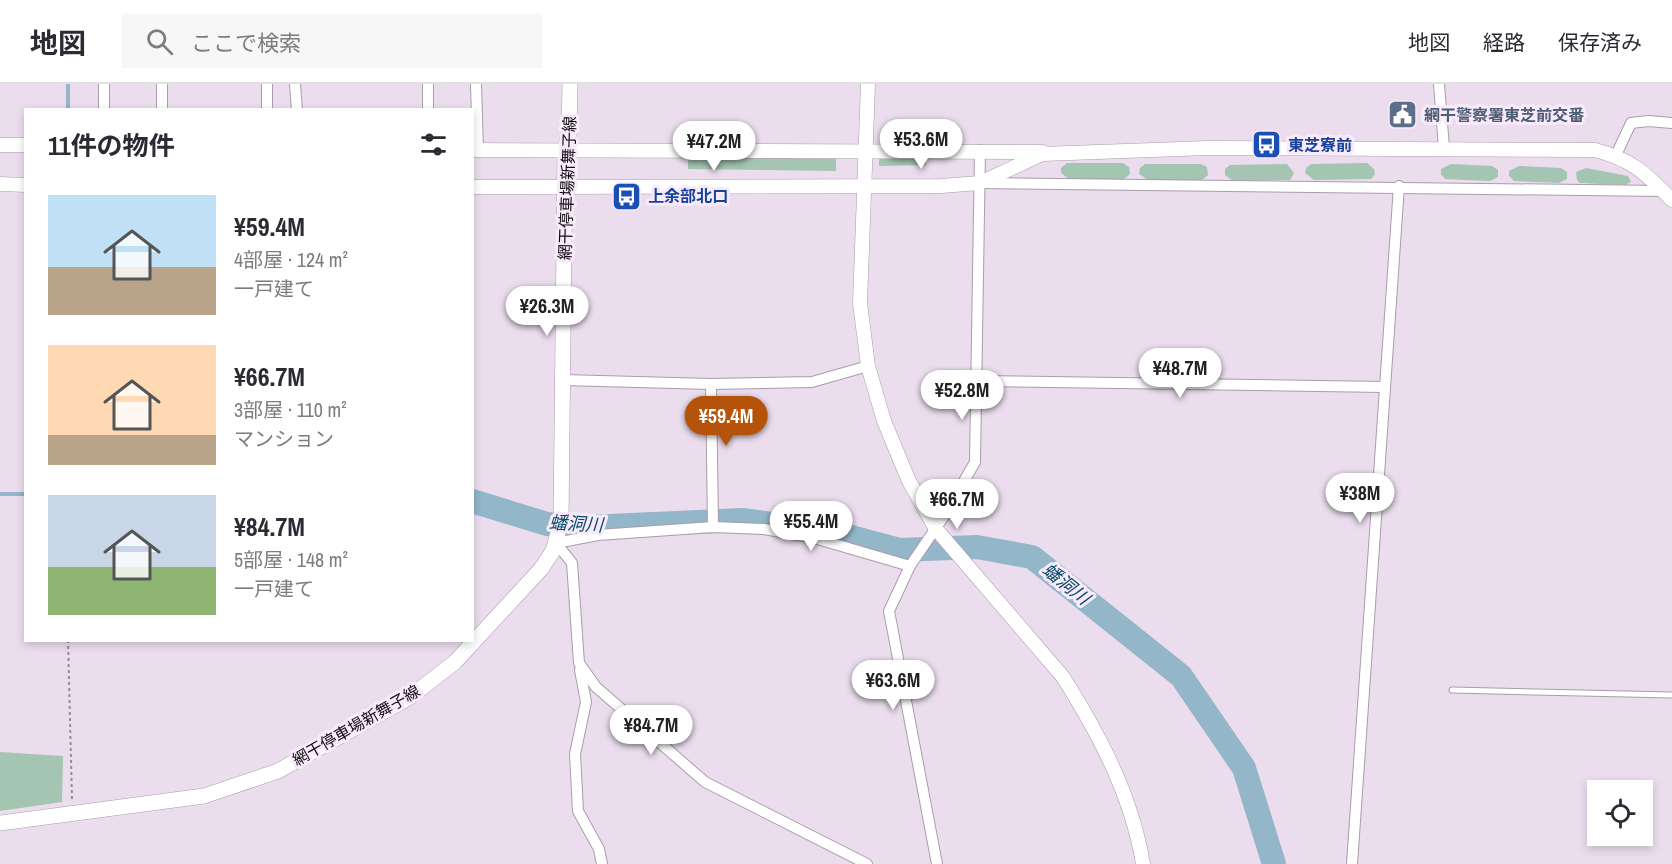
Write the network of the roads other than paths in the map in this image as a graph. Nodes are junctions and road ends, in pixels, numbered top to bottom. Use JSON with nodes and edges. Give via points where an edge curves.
{"nodes":[{"id":1,"x":104,"y":84,"type":"edge"},
{"id":2,"x":162,"y":84,"type":"edge"},
{"id":3,"x":267,"y":84,"type":"edge"},
{"id":4,"x":295,"y":84,"type":"edge"},
{"id":5,"x":428,"y":84,"type":"edge"},
{"id":6,"x":476,"y":84,"type":"edge"},
{"id":7,"x":570,"y":84,"type":"edge"},
{"id":8,"x":868,"y":84,"type":"edge"},
{"id":9,"x":1439,"y":84,"type":"edge"},
{"id":10,"x":104,"y":108,"type":"edge"},
{"id":11,"x":162,"y":108,"type":"edge"},
{"id":12,"x":267,"y":108,"type":"edge"},
{"id":13,"x":297,"y":108,"type":"edge"},
{"id":14,"x":428,"y":108,"type":"edge"},
{"id":15,"x":1672,"y":123,"type":"edge"},
{"id":16,"x":0,"y":145,"type":"edge"},
{"id":17,"x":24,"y":145,"type":"edge"},
{"id":18,"x":1444,"y":148,"type":"junction"},
{"id":19,"x":476,"y":150,"type":"edge"},
{"id":20,"x":980,"y":150,"type":"junction"},
{"id":21,"x":565,"y":152,"type":"junction"},
{"id":22,"x":863,"y":152,"type":"junction"},
{"id":23,"x":1079,"y":153,"type":"junction"},
{"id":24,"x":1616,"y":155,"type":"junction"},
{"id":25,"x":980,"y":183,"type":"junction"},
{"id":26,"x":0,"y":184,"type":"edge"},
{"id":27,"x":24,"y":184,"type":"edge"},
{"id":28,"x":1399,"y":186,"type":"junction"},
{"id":29,"x":863,"y":187,"type":"junction"},
{"id":30,"x":474,"y":188,"type":"edge"},
{"id":31,"x":565,"y":188,"type":"junction"},
{"id":32,"x":1668,"y":195,"type":"edge"},
{"id":33,"x":868,"y":366,"type":"junction"},
{"id":34,"x":562,"y":380,"type":"junction"},
{"id":35,"x":977,"y":381,"type":"junction"},
{"id":36,"x":711,"y":384,"type":"junction"},
{"id":37,"x":1384,"y":387,"type":"junction"},
{"id":38,"x":713,"y":527,"type":"junction"},
{"id":39,"x":936,"y":529,"type":"junction"},
{"id":40,"x":559,"y":533,"type":"junction"},
{"id":41,"x":910,"y":566,"type":"junction"},
{"id":42,"x":474,"y":642,"type":"edge"},
{"id":43,"x":474,"y":642,"type":"edge"},
{"id":44,"x":579,"y":663,"type":"junction"},
{"id":45,"x":1452,"y":690,"type":"dead end"},
{"id":46,"x":1672,"y":695,"type":"edge"},
{"id":47,"x":0,"y":823,"type":"edge"},
{"id":48,"x":602,"y":864,"type":"edge"},
{"id":49,"x":867,"y":864,"type":"edge"},
{"id":50,"x":937,"y":864,"type":"edge"},
{"id":51,"x":1143,"y":864,"type":"edge"},
{"id":52,"x":1352,"y":864,"type":"edge"}],
"edges":[{"from":1,"to":10,"type":"street"},
{"from":2,"to":11,"type":"street"},
{"from":3,"to":12,"type":"street"},
{"from":4,"to":13,"type":"street"},
{"from":5,"to":14,"type":"street"},
{"from":6,"to":19,"type":"street"},
{"from":7,"to":21,"type":"main road","name":"網干停車場新舞子線"},
{"from":8,"to":22,"type":"street"},
{"from":9,"to":18,"type":"street"},
{"from":15,"to":24,"type":"street","via":[[1631,123]]},
{"from":16,"to":17,"type":"street"},
{"from":18,"to":23,"type":"street","via":[[1208,148]]},
{"from":18,"to":24,"type":"street","via":[[1595,150]]},
{"from":19,"to":21,"type":"street"},
{"from":20,"to":22,"type":"street"},
{"from":20,"to":23,"type":"street"},
{"from":20,"to":25,"type":"street"},
{"from":21,"to":22,"type":"street"},
{"from":21,"to":31,"type":"main road","name":"網干停車場新舞子線"},
{"from":22,"to":29,"type":"street"},
{"from":23,"to":25,"type":"street","via":[[1042,154]]},
{"from":24,"to":32,"type":"street","via":[[1645,172]]},
{"from":25,"to":28,"type":"street"},
{"from":25,"to":29,"type":"street"},
{"from":25,"to":35,"type":"street"},
{"from":26,"to":27,"type":"street"},
{"from":28,"to":32,"type":"street"},
{"from":28,"to":37,"type":"street"},
{"from":29,"to":31,"type":"street"},
{"from":29,"to":33,"type":"street","via":[[858,275]]},
{"from":30,"to":31,"type":"street"},
{"from":31,"to":34,"type":"main road","name":"網干停車場新舞子線"},
{"from":33,"to":36,"type":"street","via":[[812,382]]},
{"from":33,"to":39,"type":"street","via":[[898,459]]},
{"from":34,"to":36,"type":"street"},
{"from":34,"to":40,"type":"main road","name":"網干停車場新舞子線"},
{"from":35,"to":37,"type":"street"},
{"from":35,"to":39,"type":"street","via":[[975,462]]},
{"from":36,"to":38,"type":"street"},
{"from":37,"to":52,"type":"street"},
{"from":38,"to":40,"type":"street","via":[[598,535]]},
{"from":38,"to":41,"type":"street","via":[[764,529],[814,538]]},
{"from":39,"to":41,"type":"street"},
{"from":39,"to":51,"type":"street","via":[[1063,677],[1117,778]]},
{"from":40,"to":42,"type":"main road","name":"網干停車場新舞子線","via":[[541,570]]},
{"from":40,"to":44,"type":"street","via":[[572,563]]},
{"from":41,"to":50,"type":"street","via":[[889,611]]},
{"from":43,"to":47,"type":"main road","name":"網干停車場新舞子線","via":[[410,697],[278,771],[204,795]]},
{"from":44,"to":48,"type":"street","via":[[586,702],[575,754],[578,811],[599,849]]},
{"from":44,"to":49,"type":"street","via":[[606,698],[705,782]]},
{"from":45,"to":46,"type":"lane"}]}
